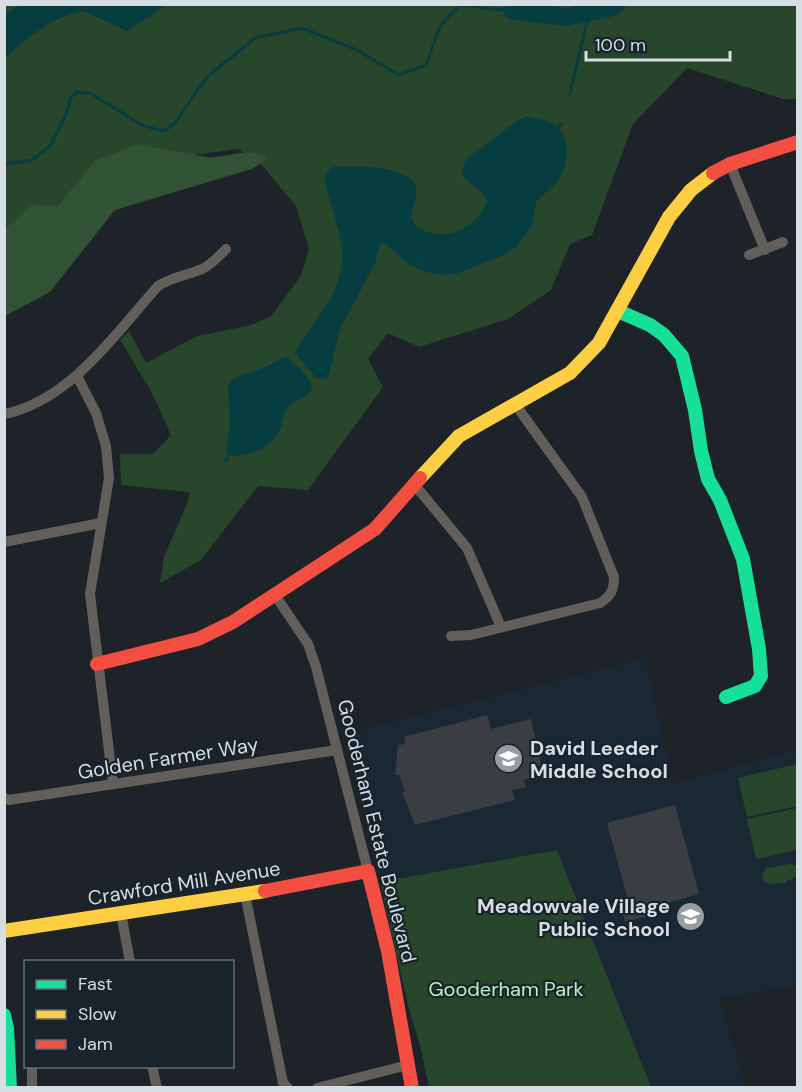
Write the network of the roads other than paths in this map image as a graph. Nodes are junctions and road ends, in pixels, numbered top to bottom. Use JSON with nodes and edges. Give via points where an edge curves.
{"nodes":[{"id":1,"x":798,"y":142,"type":"edge"},
{"id":2,"x":730,"y":164,"type":"junction"},
{"id":3,"x":783,"y":242,"type":"dead end"},
{"id":4,"x":226,"y":249,"type":"dead end"},
{"id":5,"x":765,"y":250,"type":"junction"},
{"id":6,"x":749,"y":255,"type":"dead end"},
{"id":7,"x":618,"y":311,"type":"junction"},
{"id":8,"x":77,"y":376,"type":"junction"},
{"id":9,"x":515,"y":404,"type":"junction"},
{"id":10,"x":4,"y":414,"type":"edge"},
{"id":11,"x":414,"y":484,"type":"junction"},
{"id":12,"x":100,"y":523,"type":"junction"},
{"id":13,"x":4,"y":542,"type":"edge"},
{"id":14,"x":275,"y":595,"type":"junction"},
{"id":15,"x":501,"y":627,"type":"junction"},
{"id":16,"x":451,"y":636,"type":"dead end"},
{"id":17,"x":97,"y":664,"type":"junction"},
{"id":18,"x":726,"y":697,"type":"dead end"},
{"id":19,"x":336,"y":750,"type":"junction"},
{"id":20,"x":113,"y":784,"type":"junction"},
{"id":21,"x":4,"y":798,"type":"edge"},
{"id":22,"x":368,"y":871,"type":"junction"},
{"id":23,"x":245,"y":894,"type":"junction"},
{"id":24,"x":121,"y":913,"type":"junction"},
{"id":25,"x":4,"y":931,"type":"edge"},
{"id":26,"x":130,"y":960,"type":"edge"},
{"id":27,"x":4,"y":1015,"type":"edge"},
{"id":28,"x":408,"y":1065,"type":"junction"},
{"id":29,"x":32,"y":1068,"type":"edge"},
{"id":30,"x":152,"y":1068,"type":"edge"},
{"id":31,"x":10,"y":1088,"type":"edge"},
{"id":32,"x":32,"y":1088,"type":"edge"},
{"id":33,"x":157,"y":1088,"type":"edge"},
{"id":34,"x":288,"y":1088,"type":"edge"},
{"id":35,"x":317,"y":1088,"type":"edge"},
{"id":36,"x":412,"y":1088,"type":"edge"}],
"edges":[{"from":1,"to":2,"type":"street"},
{"from":2,"to":5,"type":"street"},
{"from":2,"to":7,"type":"street","via":[[691,190],[672,212]]},
{"from":3,"to":5,"type":"street"},
{"from":4,"to":8,"type":"street","via":[[201,269],[158,286]]},
{"from":5,"to":6,"type":"street"},
{"from":7,"to":9,"type":"street","via":[[599,343],[570,372]]},
{"from":7,"to":18,"type":"street","via":[[650,325],[682,356],[708,479],[743,560],[762,676],[755,686]]},
{"from":8,"to":10,"type":"street","via":[[45,397]]},
{"from":8,"to":12,"type":"street","via":[[96,413],[106,446],[109,478]]},
{"from":9,"to":11,"type":"street","via":[[459,435]]},
{"from":9,"to":15,"type":"street","via":[[582,497],[614,577],[614,587],[600,603]]},
{"from":11,"to":14,"type":"street","via":[[375,529]]},
{"from":11,"to":15,"type":"street","via":[[467,548]]},
{"from":12,"to":13,"type":"street"},
{"from":12,"to":17,"type":"street","via":[[90,594]]},
{"from":14,"to":17,"type":"street","via":[[198,639]]},
{"from":14,"to":19,"type":"street","name":"Gooderham Estate Boulevard","via":[[308,644]]},
{"from":15,"to":16,"type":"street"},
{"from":17,"to":20,"type":"street"},
{"from":19,"to":20,"type":"street","name":"Golden Farmer Way"},
{"from":19,"to":22,"type":"street","name":"Gooderham Estate Boulevard"},
{"from":20,"to":21,"type":"street","name":"Golden Farmer Way"},
{"from":22,"to":23,"type":"street","name":"Crawford Mill Avenue"},
{"from":22,"to":28,"type":"street","name":"Gooderham Estate Boulevard","via":[[388,951]]},
{"from":23,"to":24,"type":"street","name":"Crawford Mill Avenue"},
{"from":23,"to":34,"type":"street","via":[[283,1083]]},
{"from":24,"to":25,"type":"street","name":"Crawford Mill Avenue"},
{"from":24,"to":26,"type":"street"},
{"from":27,"to":31,"type":"street"},
{"from":28,"to":35,"type":"street"},
{"from":28,"to":36,"type":"street","name":"Gooderham Estate Boulevard"},
{"from":29,"to":32,"type":"street"},
{"from":30,"to":33,"type":"street"}]}
